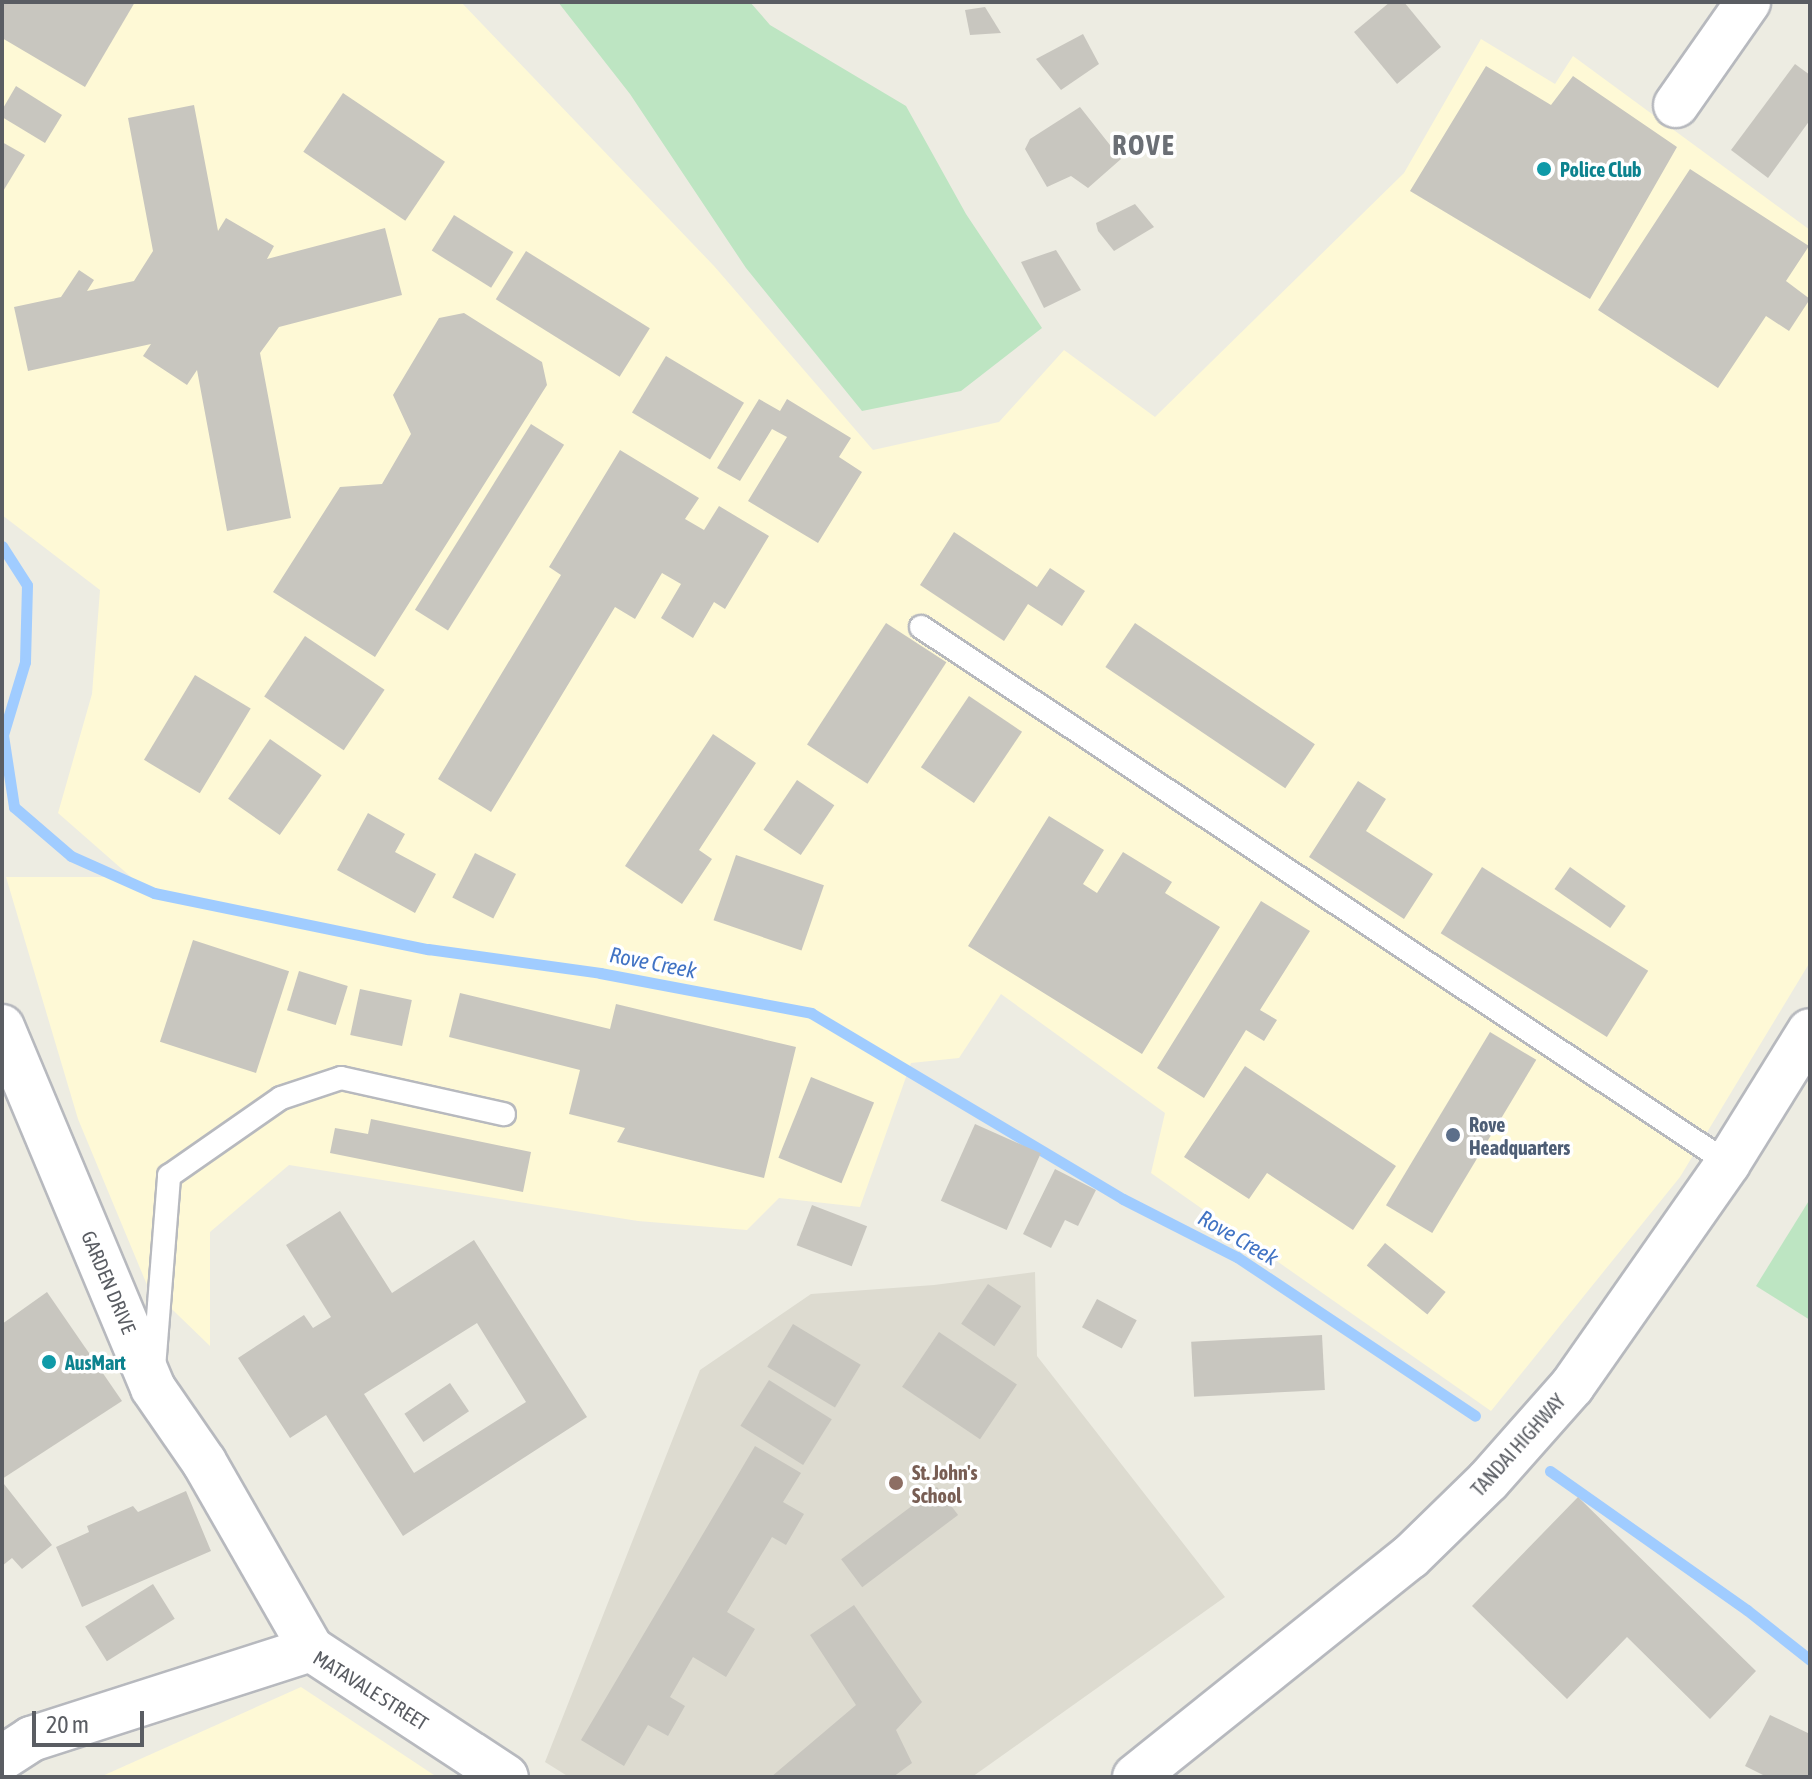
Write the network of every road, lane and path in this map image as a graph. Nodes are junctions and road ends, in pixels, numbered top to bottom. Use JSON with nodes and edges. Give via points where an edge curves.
{"nodes":[{"id":1,"x":1748,"y":2,"type":"edge"},
{"id":2,"x":1676,"y":105,"type":"dead end"},
{"id":3,"x":921,"y":627,"type":"dead end"},
{"id":4,"x":2,"y":1027,"type":"edge"},
{"id":5,"x":1810,"y":1031,"type":"edge"},
{"id":6,"x":504,"y":1114,"type":"dead end"},
{"id":7,"x":1728,"y":1163,"type":"junction"},
{"id":8,"x":153,"y":1388,"type":"junction"},
{"id":9,"x":311,"y":1649,"type":"junction"},
{"id":10,"x":2,"y":1758,"type":"edge"},
{"id":11,"x":506,"y":1777,"type":"edge"},
{"id":12,"x":1135,"y":1777,"type":"edge"}],
"edges":[{"from":1,"to":2,"type":"street"},
{"from":3,"to":7,"type":"lane"},
{"from":4,"to":8,"type":"street","name":"GARDEN DRIVE"},
{"from":5,"to":7,"type":"street","name":"TANDAI HIGHWAY"},
{"from":6,"to":8,"type":"lane","via":[[341,1078],[281,1098],[169,1176]]},
{"from":7,"to":12,"type":"street","name":"TANDAI HIGHWAY","via":[[1572,1386],[1488,1481],[1410,1557]]},
{"from":8,"to":9,"type":"street","name":"GARDEN DRIVE","via":[[204,1462]]},
{"from":9,"to":10,"type":"street","name":"MATAVALE STREET","via":[[31,1739]]},
{"from":9,"to":11,"type":"street","name":"MATAVALE STREET"}]}
